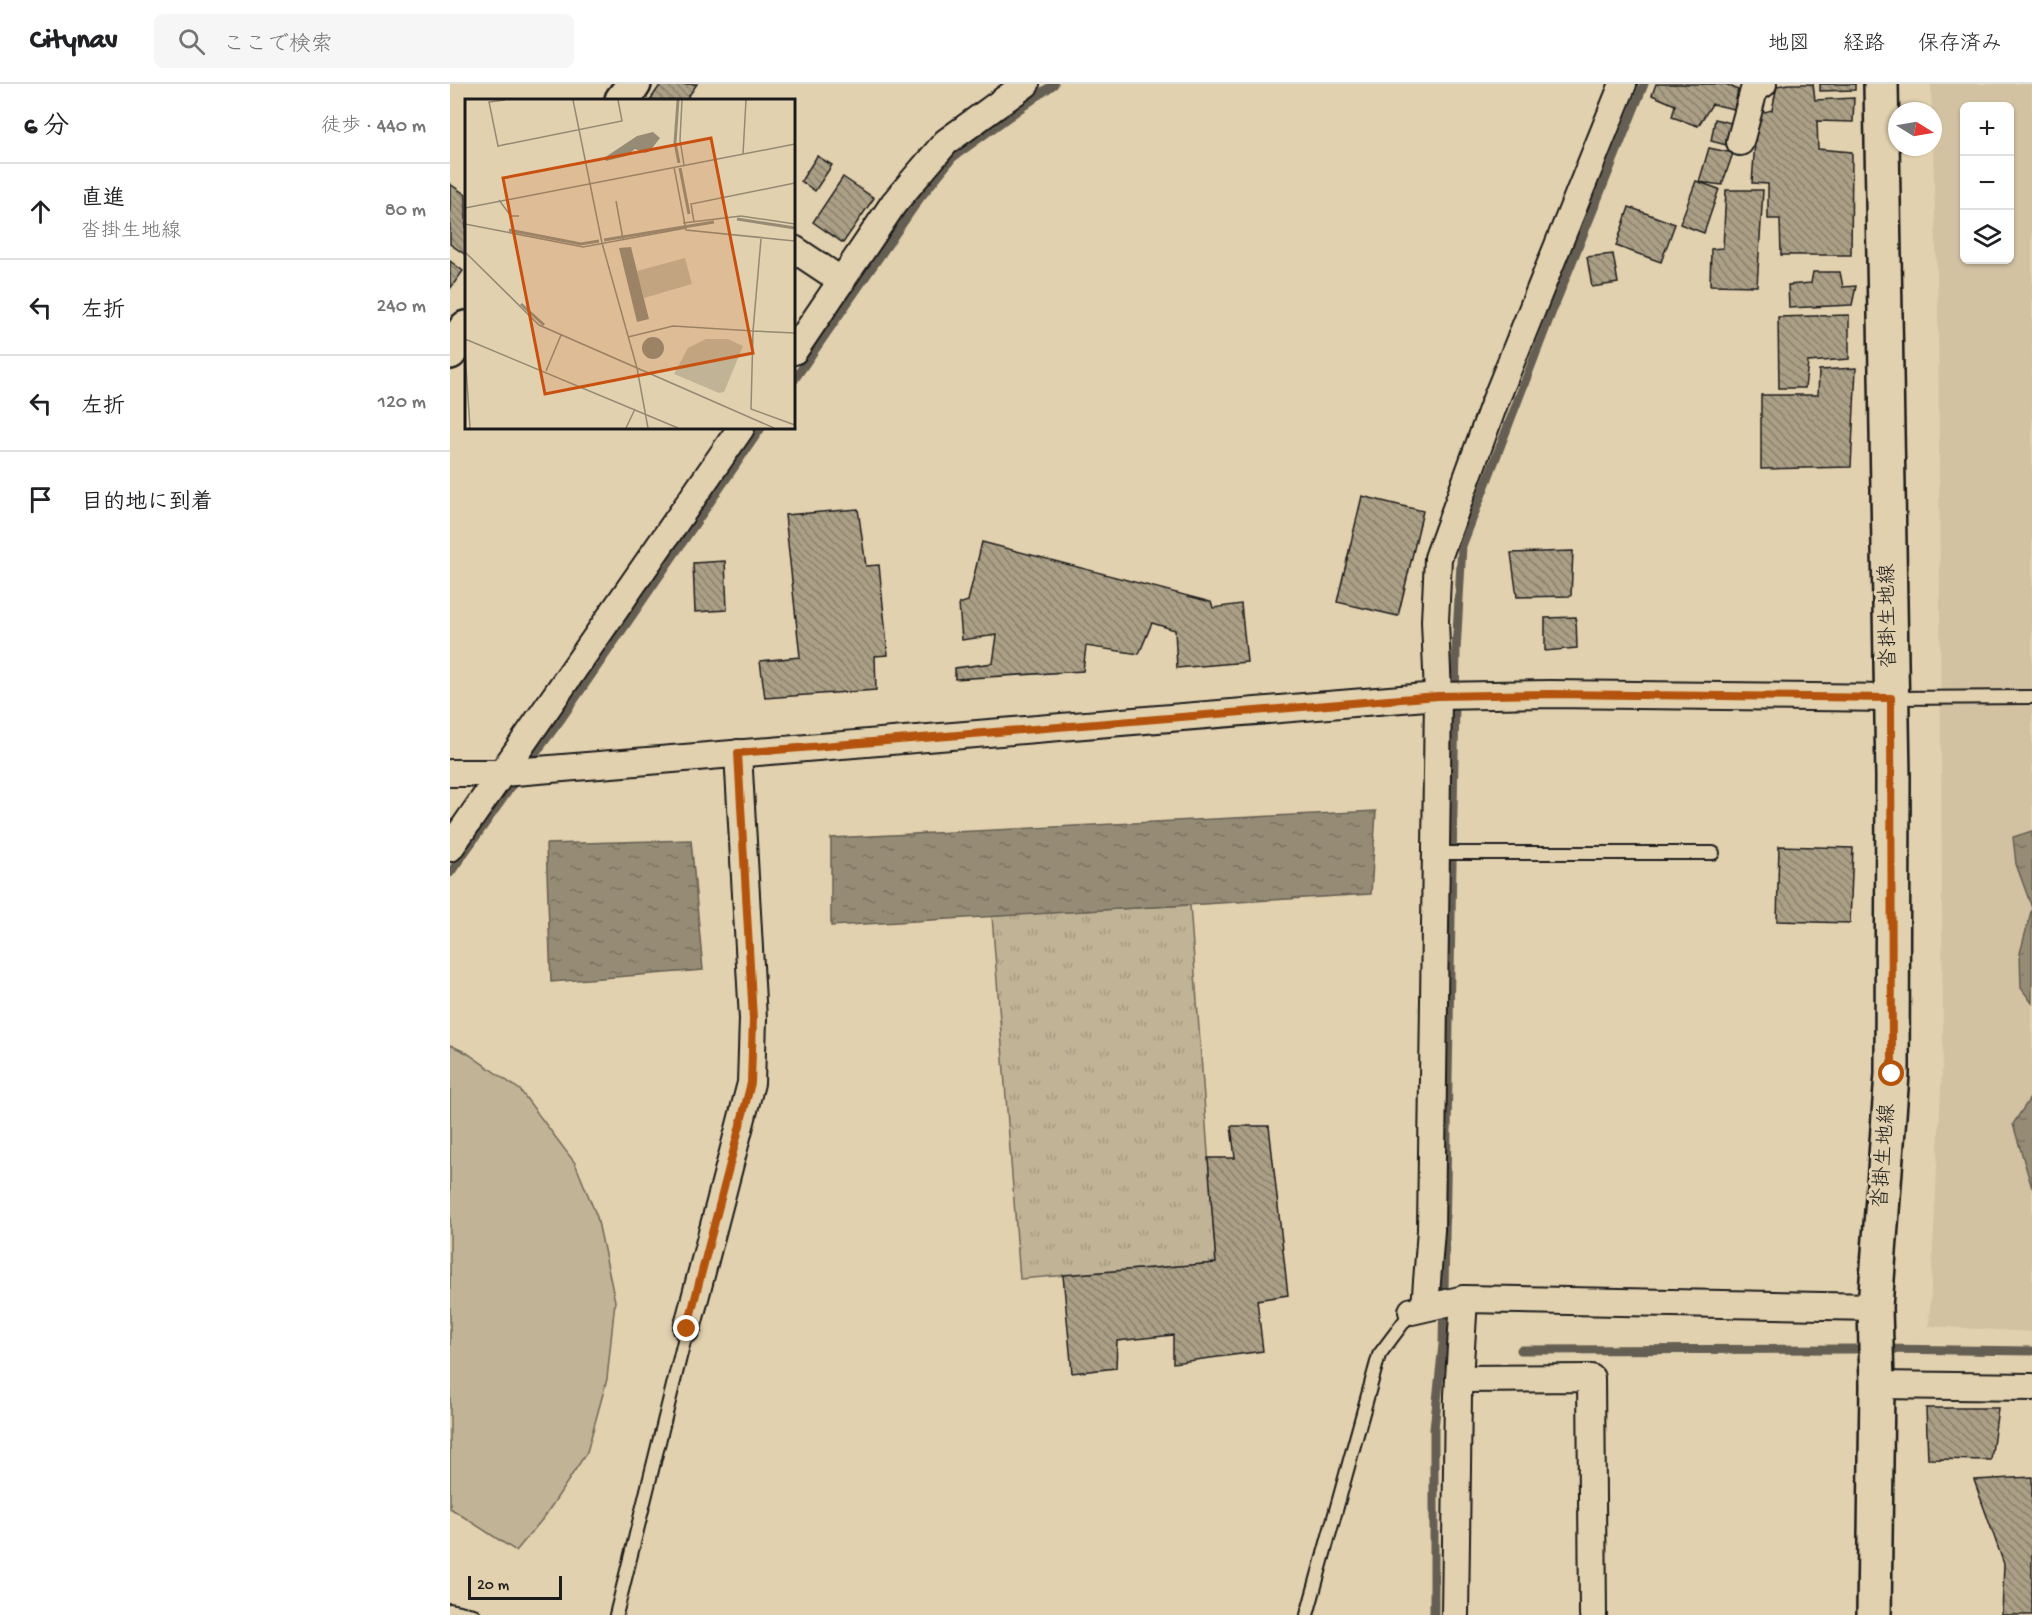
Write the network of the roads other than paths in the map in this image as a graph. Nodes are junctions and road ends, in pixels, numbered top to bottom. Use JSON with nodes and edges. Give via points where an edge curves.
{"nodes":[{"id":1,"x":634,"y":84,"type":"edge"},
{"id":2,"x":1026,"y":84,"type":"edge"},
{"id":3,"x":1623,"y":84,"type":"edge"},
{"id":4,"x":1764,"y":84,"type":"edge"},
{"id":5,"x":1881,"y":84,"type":"edge"},
{"id":6,"x":623,"y":99,"type":"edge"},
{"id":7,"x":1740,"y":142,"type":"dead end"},
{"id":8,"x":795,"y":250,"type":"edge"},
{"id":9,"x":842,"y":281,"type":"junction"},
{"id":10,"x":465,"y":330,"type":"edge"},
{"id":11,"x":795,"y":350,"type":"edge"},
{"id":12,"x":450,"y":352,"type":"edge"},
{"id":13,"x":740,"y":429,"type":"edge"},
{"id":14,"x":1438,"y":696,"type":"junction"},
{"id":15,"x":2032,"y":697,"type":"edge"},
{"id":16,"x":1891,"y":698,"type":"junction"},
{"id":17,"x":738,"y":753,"type":"junction"},
{"id":18,"x":450,"y":773,"type":"edge"},
{"id":19,"x":502,"y":773,"type":"junction"},
{"id":20,"x":450,"y":848,"type":"edge"},
{"id":21,"x":1436,"y":853,"type":"junction"},
{"id":22,"x":1713,"y":853,"type":"dead end"},
{"id":23,"x":1464,"y":1299,"type":"junction"},
{"id":24,"x":1875,"y":1307,"type":"junction"},
{"id":25,"x":1418,"y":1309,"type":"junction"},
{"id":26,"x":687,"y":1329,"type":"joint"},
{"id":27,"x":1459,"y":1379,"type":"junction"},
{"id":28,"x":1877,"y":1385,"type":"junction"},
{"id":29,"x":2032,"y":1387,"type":"edge"},
{"id":30,"x":450,"y":1610,"type":"edge"},
{"id":31,"x":474,"y":1615,"type":"edge"},
{"id":32,"x":616,"y":1615,"type":"edge"},
{"id":33,"x":1307,"y":1615,"type":"edge"},
{"id":34,"x":1455,"y":1615,"type":"edge"},
{"id":35,"x":1593,"y":1615,"type":"edge"},
{"id":36,"x":1874,"y":1615,"type":"edge"}],
"edges":[{"from":1,"to":6,"type":"main road"},
{"from":2,"to":9,"type":"street","via":[[946,142],[894,203]]},
{"from":3,"to":14,"type":"street","via":[[1494,405],[1438,558]]},
{"from":4,"to":7,"type":"street","via":[[1754,90]]},
{"from":5,"to":16,"type":"main road","name":"沓掛生地線"},
{"from":8,"to":9,"type":"street"},
{"from":9,"to":11,"type":"street"},
{"from":10,"to":12,"type":"main road"},
{"from":13,"to":19,"type":"street"},
{"from":14,"to":16,"type":"street"},
{"from":14,"to":17,"type":"street"},
{"from":14,"to":21,"type":"street"},
{"from":15,"to":16,"type":"lane"},
{"from":16,"to":24,"type":"main road","name":"沓掛生地線","via":[[1892,1074]]},
{"from":17,"to":19,"type":"street"},
{"from":17,"to":26,"type":"street","via":[[753,1019],[751,1083]]},
{"from":18,"to":19,"type":"street"},
{"from":19,"to":20,"type":"street"},
{"from":21,"to":22,"type":"lane"},
{"from":21,"to":25,"type":"street","via":[[1431,1230]]},
{"from":23,"to":24,"type":"street"},
{"from":23,"to":25,"type":"street"},
{"from":23,"to":27,"type":"street"},
{"from":24,"to":28,"type":"main road","name":"沓掛生地線"},
{"from":25,"to":33,"type":"lane","via":[[1379,1354]]},
{"from":26,"to":32,"type":"lane"},
{"from":27,"to":34,"type":"street"},
{"from":27,"to":35,"type":"street","via":[[1591,1378]]},
{"from":28,"to":29,"type":"street"},
{"from":28,"to":36,"type":"main road","name":"沓掛生地線"},
{"from":30,"to":31,"type":"lane"}]}
